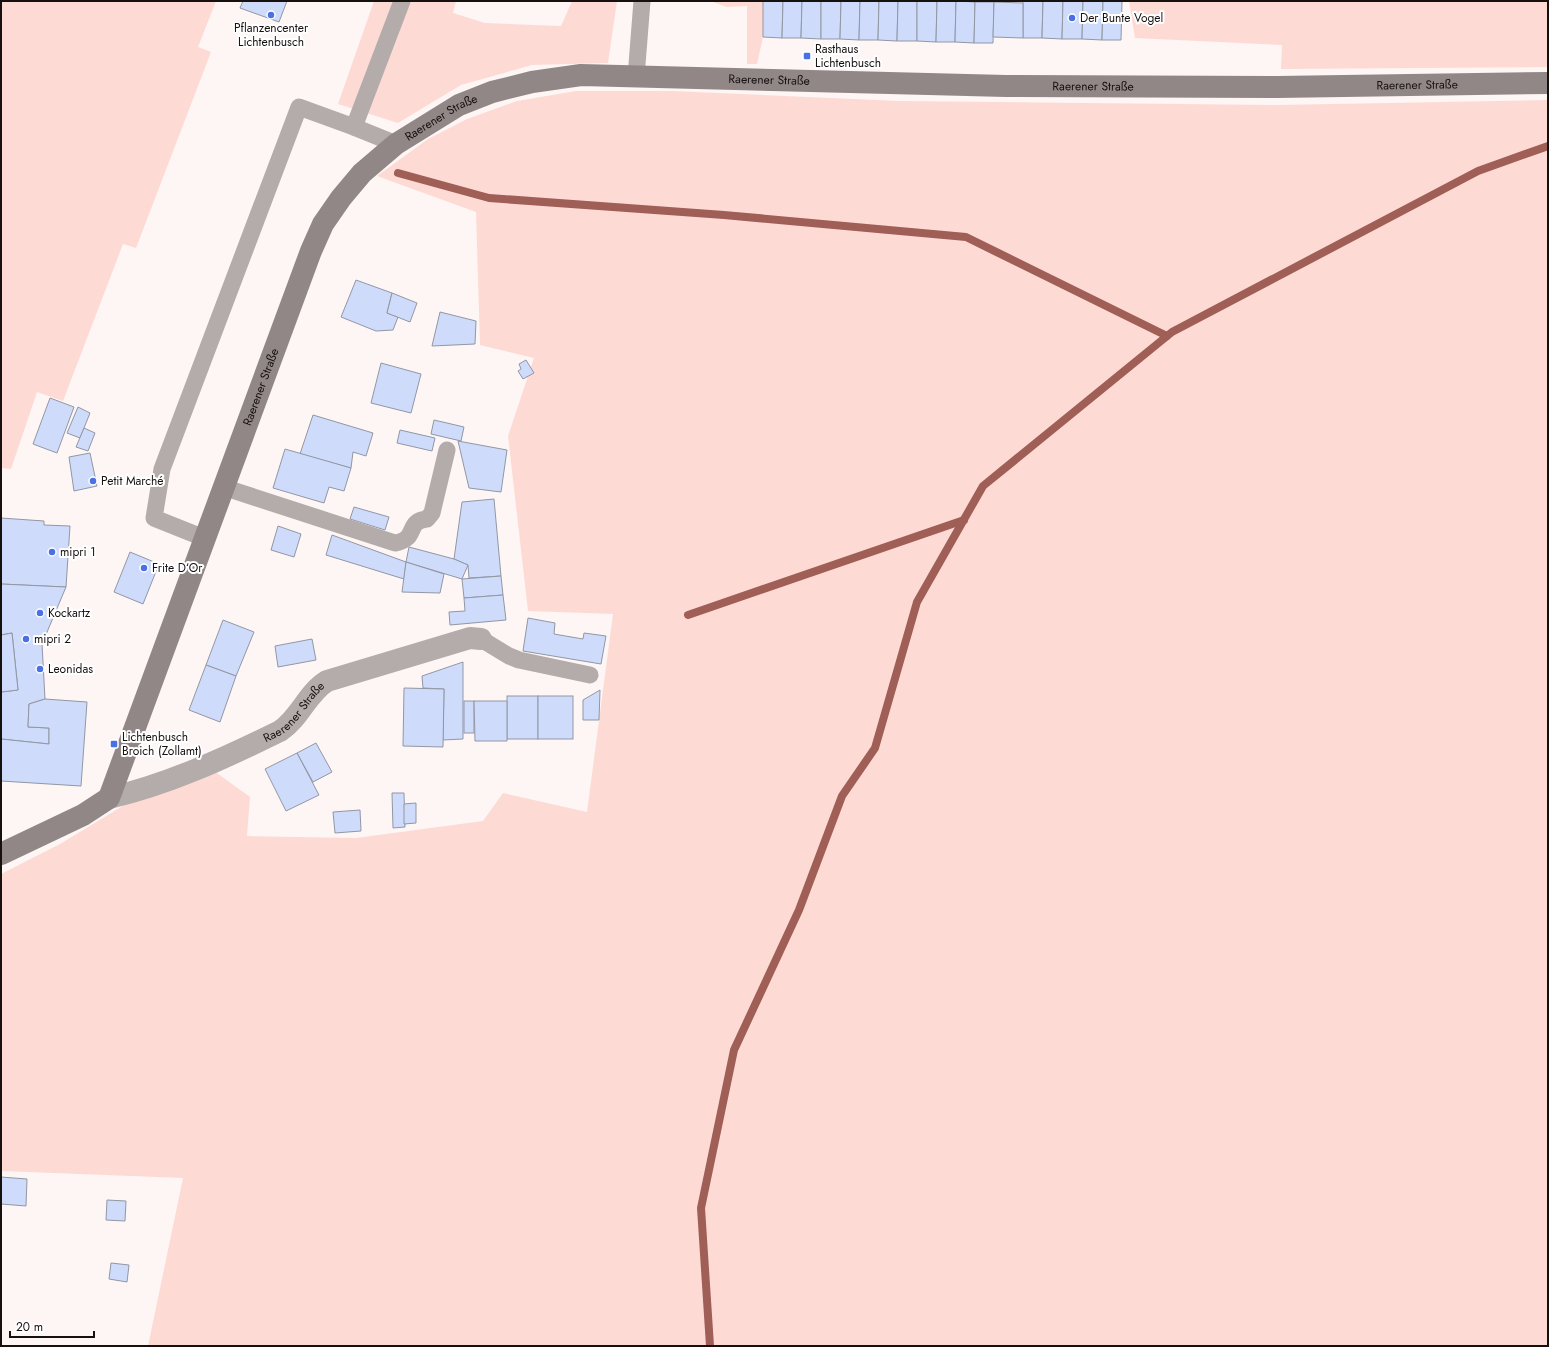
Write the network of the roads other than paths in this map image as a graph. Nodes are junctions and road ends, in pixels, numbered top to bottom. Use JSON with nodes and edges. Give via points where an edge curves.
{"nodes":[{"id":1,"x":402,"y":1,"type":"edge"},
{"id":2,"x":642,"y":1,"type":"edge"},
{"id":3,"x":636,"y":77,"type":"junction"},
{"id":4,"x":1548,"y":83,"type":"edge"},
{"id":5,"x":354,"y":127,"type":"junction"},
{"id":6,"x":396,"y":144,"type":"junction"},
{"id":7,"x":447,"y":450,"type":"dead end"},
{"id":8,"x":223,"y":487,"type":"junction"},
{"id":9,"x":204,"y":538,"type":"junction"},
{"id":10,"x":481,"y":639,"type":"joint"},
{"id":11,"x":590,"y":675,"type":"dead end"},
{"id":12,"x":109,"y":798,"type":"junction"},
{"id":13,"x":1,"y":854,"type":"edge"}],
"edges":[{"from":1,"to":5,"type":"lane"},
{"from":2,"to":3,"type":"lane"},
{"from":3,"to":4,"type":"street","name":"Raerener Straße","via":[[1006,86],[1277,87]]},
{"from":3,"to":6,"type":"street","name":"Raerener Straße","via":[[581,75],[532,82],[492,92],[459,105]]},
{"from":5,"to":6,"type":"lane"},
{"from":5,"to":9,"type":"lane","via":[[299,107],[162,469],[154,518]]},
{"from":6,"to":8,"type":"street","name":"Raerener Straße","via":[[362,173],[323,224]]},
{"from":7,"to":8,"type":"lane","via":[[432,514],[427,519],[419,520],[410,536],[396,543]]},
{"from":8,"to":9,"type":"street","name":"Raerener Straße"},
{"from":9,"to":12,"type":"street","name":"Raerener Straße"},
{"from":10,"to":11,"type":"lane","via":[[519,660]]},
{"from":10,"to":12,"type":"street","name":"Raerener Straße","via":[[470,638],[327,681],[318,687],[289,725],[280,732],[216,762],[128,794]]},
{"from":12,"to":13,"type":"street","name":"Raerener Straße","via":[[83,815]]}]}
